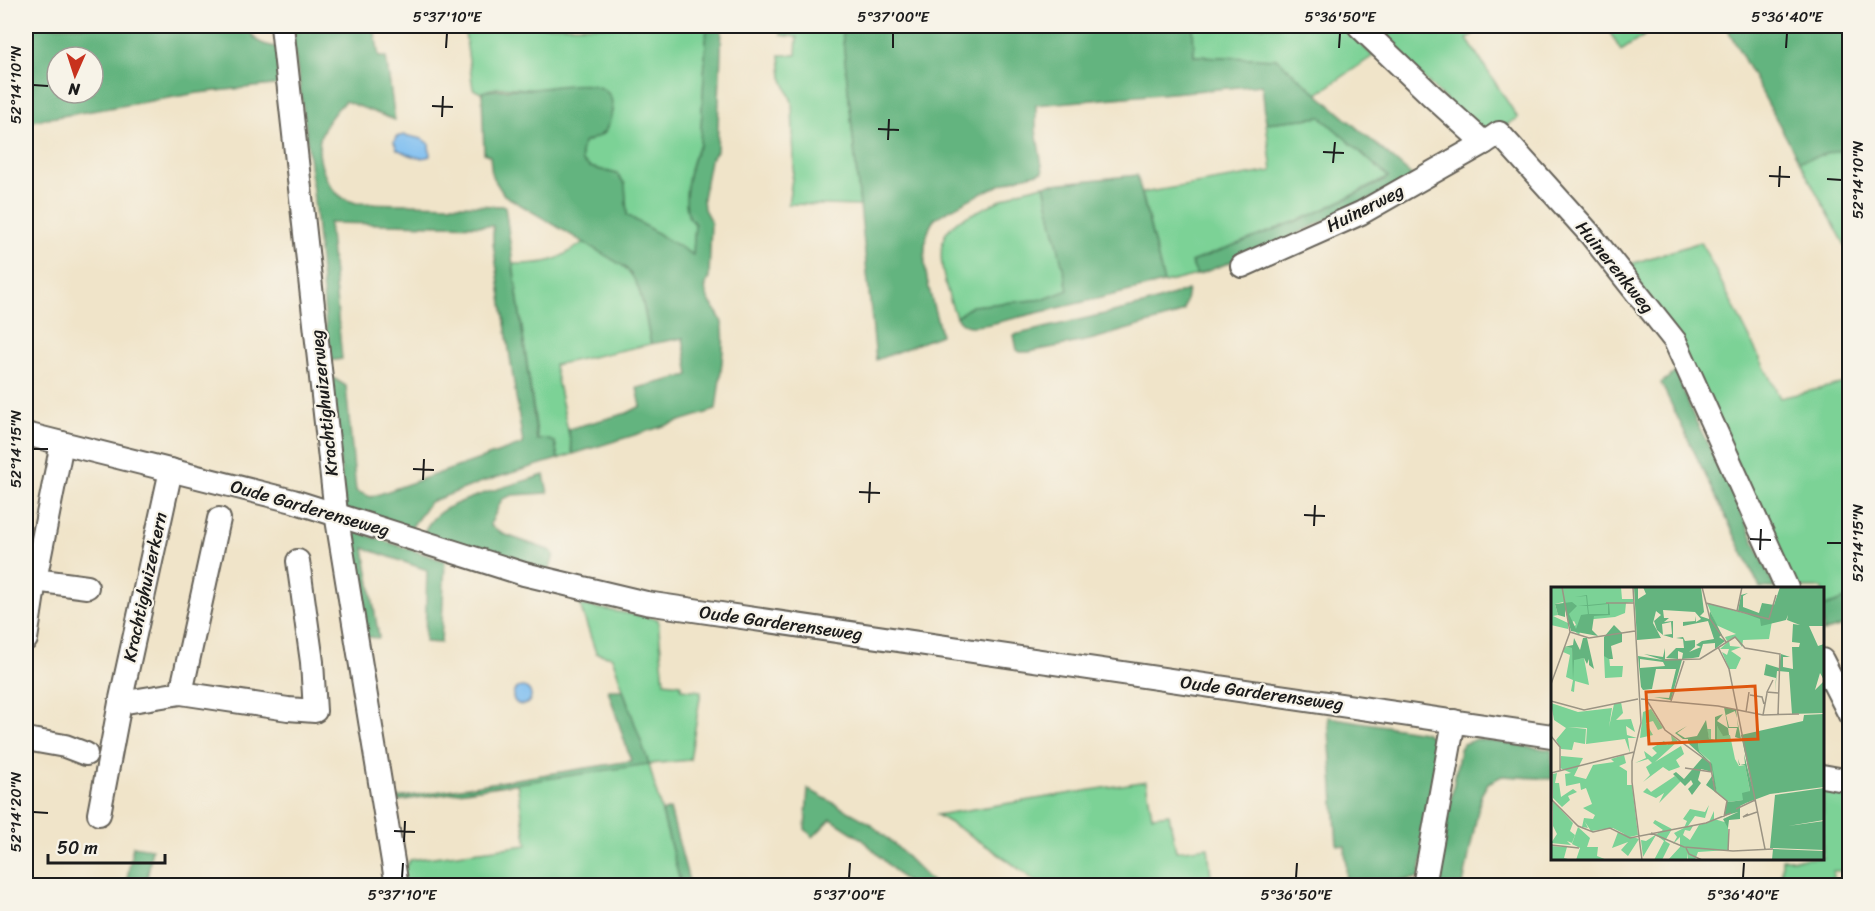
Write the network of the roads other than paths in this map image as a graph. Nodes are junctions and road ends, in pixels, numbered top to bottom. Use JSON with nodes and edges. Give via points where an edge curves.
{"nodes":[{"id":1,"x":282,"y":26,"type":"edge"},
{"id":2,"x":1359,"y":26,"type":"edge"},
{"id":3,"x":1484,"y":143,"type":"junction"},
{"id":4,"x":1242,"y":266,"type":"dead end"},
{"id":5,"x":26,"y":434,"type":"edge"},
{"id":6,"x":62,"y":443,"type":"junction"},
{"id":7,"x":171,"y":470,"type":"junction"},
{"id":8,"x":336,"y":513,"type":"junction"},
{"id":9,"x":219,"y":519,"type":"dead end"},
{"id":10,"x":298,"y":561,"type":"dead end"},
{"id":11,"x":35,"y":580,"type":"junction"},
{"id":12,"x":87,"y":587,"type":"dead end"},
{"id":13,"x":1787,"y":587,"type":"edge"},
{"id":14,"x":26,"y":639,"type":"edge"},
{"id":15,"x":1824,"y":664,"type":"edge"},
{"id":16,"x":181,"y":693,"type":"junction"},
{"id":17,"x":120,"y":703,"type":"junction"},
{"id":18,"x":1850,"y":715,"type":"edge"},
{"id":19,"x":1454,"y":721,"type":"junction"},
{"id":20,"x":1551,"y":736,"type":"edge"},
{"id":21,"x":26,"y":739,"type":"edge"},
{"id":22,"x":86,"y":754,"type":"dead end"},
{"id":23,"x":1824,"y":776,"type":"edge"},
{"id":24,"x":1850,"y":781,"type":"edge"},
{"id":25,"x":99,"y":814,"type":"dead end"},
{"id":26,"x":397,"y":885,"type":"edge"},
{"id":27,"x":1424,"y":885,"type":"edge"}],
"edges":[{"from":1,"to":8,"type":"street","name":"Krachtighuizerweg"},
{"from":2,"to":3,"type":"street"},
{"from":3,"to":4,"type":"street","name":"Huinerweg","via":[[1361,213]]},
{"from":3,"to":13,"type":"street","name":"Huinerenkweg","via":[[1499,133],[1590,234],[1675,341]]},
{"from":5,"to":6,"type":"street","name":"Oude Garderenseweg"},
{"from":6,"to":7,"type":"street","name":"Oude Garderenseweg"},
{"from":6,"to":11,"type":"street"},
{"from":7,"to":8,"type":"street","name":"Oude Garderenseweg"},
{"from":7,"to":17,"type":"street","name":"Krachtighuizerkern"},
{"from":8,"to":19,"type":"street","name":"Oude Garderenseweg","via":[[524,574],[646,603]]},
{"from":8,"to":26,"type":"street","name":"Krachtighuizerweg"},
{"from":9,"to":16,"type":"street"},
{"from":10,"to":16,"type":"street","via":[[315,711]]},
{"from":11,"to":12,"type":"street"},
{"from":11,"to":14,"type":"street"},
{"from":15,"to":18,"type":"street"},
{"from":16,"to":17,"type":"street"},
{"from":17,"to":25,"type":"street","name":"Krachtighuizerkern"},
{"from":19,"to":20,"type":"street","name":"Oude Garderenseweg"},
{"from":19,"to":27,"type":"street"},
{"from":21,"to":22,"type":"street"},
{"from":23,"to":24,"type":"street"}]}
